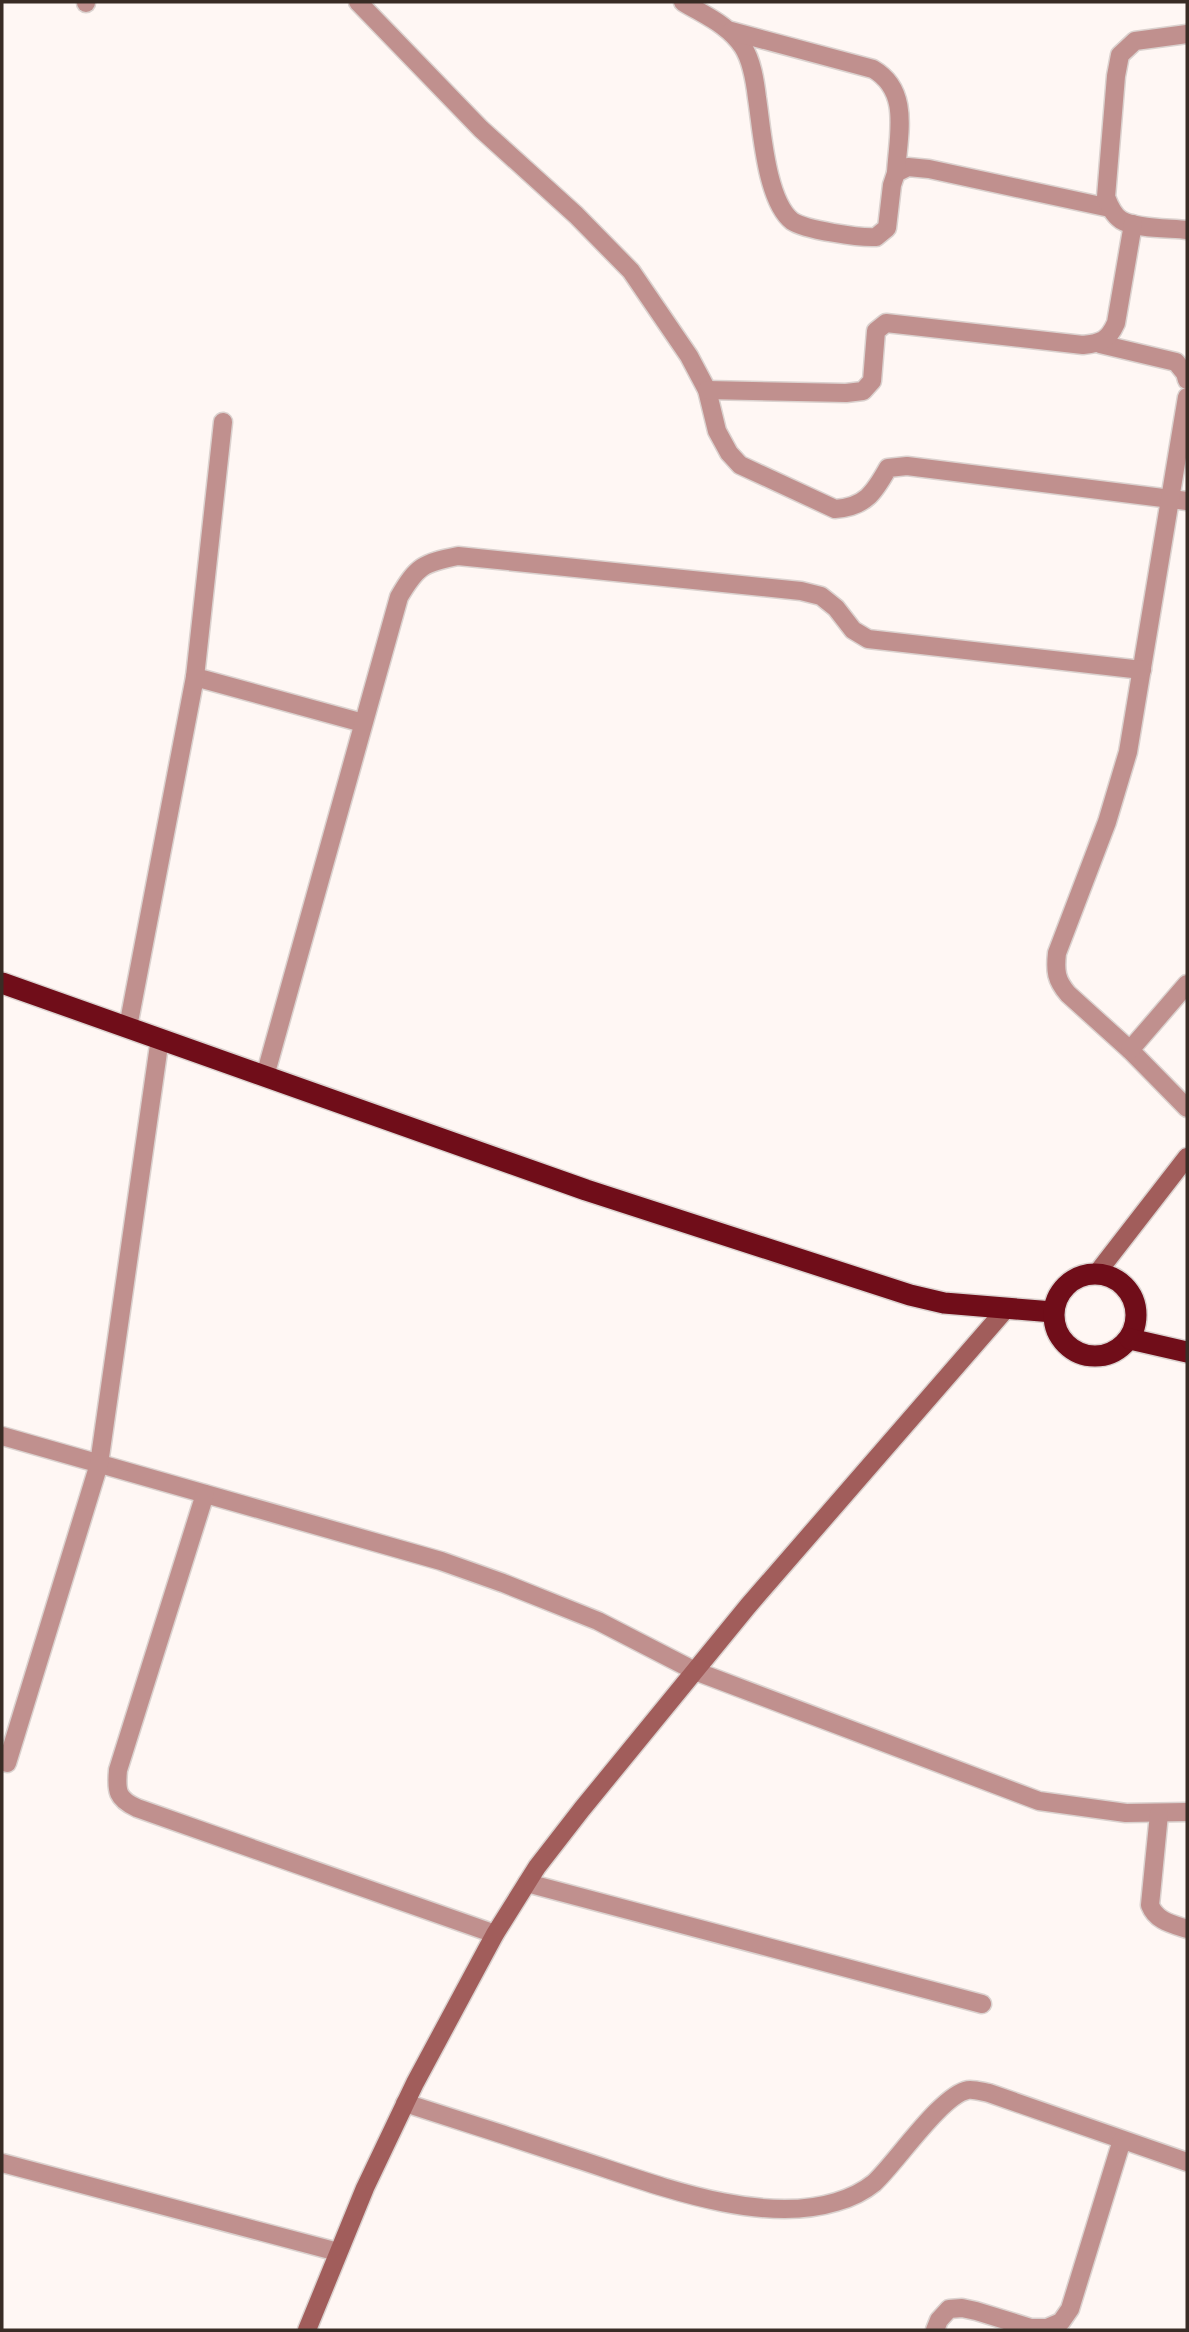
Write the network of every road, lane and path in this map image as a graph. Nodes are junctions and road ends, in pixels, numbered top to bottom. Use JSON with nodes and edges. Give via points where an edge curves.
{"nodes":[{"id":1,"x":358,"y":2,"type":"edge"},
{"id":2,"x":683,"y":2,"type":"edge"},
{"id":3,"x":731,"y":31,"type":"junction"},
{"id":4,"x":1187,"y":34,"type":"edge"},
{"id":5,"x":896,"y":173,"type":"junction"},
{"id":6,"x":1110,"y":208,"type":"junction"},
{"id":7,"x":1133,"y":224,"type":"junction"},
{"id":8,"x":1187,"y":230,"type":"edge"},
{"id":9,"x":1100,"y":344,"type":"junction"},
{"id":10,"x":1187,"y":380,"type":"edge"},
{"id":11,"x":707,"y":390,"type":"junction"},
{"id":12,"x":1187,"y":397,"type":"edge"},
{"id":13,"x":223,"y":422,"type":"dead end"},
{"id":14,"x":1179,"y":500,"type":"edge"},
{"id":15,"x":1142,"y":670,"type":"junction"},
{"id":16,"x":195,"y":677,"type":"junction"},
{"id":17,"x":363,"y":723,"type":"junction"},
{"id":18,"x":2,"y":983,"type":"edge"},
{"id":19,"x":1187,"y":984,"type":"edge"},
{"id":20,"x":128,"y":1027,"type":"junction"},
{"id":21,"x":160,"y":1038,"type":"junction"},
{"id":22,"x":1130,"y":1050,"type":"junction"},
{"id":23,"x":265,"y":1076,"type":"junction"},
{"id":24,"x":1187,"y":1108,"type":"edge"},
{"id":25,"x":1187,"y":1157,"type":"edge"},
{"id":26,"x":1097,"y":1273,"type":"junction"},
{"id":27,"x":1006,"y":1309,"type":"junction"},
{"id":28,"x":1053,"y":1312,"type":"junction"},
{"id":29,"x":1130,"y":1339,"type":"junction"},
{"id":30,"x":1187,"y":1352,"type":"edge"},
{"id":31,"x":2,"y":1436,"type":"edge"},
{"id":32,"x":99,"y":1464,"type":"junction"},
{"id":33,"x":205,"y":1494,"type":"junction"},
{"id":34,"x":695,"y":1671,"type":"junction"},
{"id":35,"x":7,"y":1763,"type":"dead end"},
{"id":36,"x":1187,"y":1812,"type":"edge"},
{"id":37,"x":1159,"y":1814,"type":"junction"},
{"id":38,"x":527,"y":1883,"type":"junction"},
{"id":39,"x":1187,"y":1929,"type":"edge"},
{"id":40,"x":495,"y":1934,"type":"junction"},
{"id":41,"x":982,"y":2004,"type":"dead end"},
{"id":42,"x":405,"y":2103,"type":"junction"},
{"id":43,"x":1122,"y":2140,"type":"junction"},
{"id":44,"x":1187,"y":2162,"type":"edge"},
{"id":45,"x":2,"y":2163,"type":"edge"},
{"id":46,"x":338,"y":2252,"type":"junction"},
{"id":47,"x":307,"y":2330,"type":"edge"},
{"id":48,"x":935,"y":2330,"type":"edge"}],
"edges":[{"from":1,"to":11,"type":"street","via":[[481,130],[631,271]]},
{"from":2,"to":3,"type":"street"},
{"from":3,"to":5,"type":"street","via":[[886,76],[900,106]]},
{"from":3,"to":5,"type":"street","via":[[750,62],[770,182],[793,221],[876,237],[887,228]]},
{"from":4,"to":6,"type":"street","via":[[1135,41],[1120,55],[1106,197]]},
{"from":5,"to":6,"type":"street","via":[[908,167],[929,169]]},
{"from":6,"to":7,"type":"street","via":[[1120,220]]},
{"from":7,"to":8,"type":"street"},
{"from":7,"to":9,"type":"street","via":[[1116,323],[1110,337]]},
{"from":9,"to":10,"type":"street","via":[[1176,362]]},
{"from":9,"to":11,"type":"street","via":[[886,323],[876,331],[872,380],[863,391]]},
{"from":11,"to":14,"type":"street","via":[[717,431],[740,465],[835,509],[852,508],[868,497],[888,468],[907,466]]},
{"from":12,"to":14,"type":"street"},
{"from":13,"to":16,"type":"street"},
{"from":14,"to":15,"type":"street"},
{"from":15,"to":17,"type":"street","via":[[868,639],[821,596],[801,591],[458,556],[432,561],[413,573],[399,597]]},
{"from":15,"to":22,"type":"street","via":[[1119,786],[1057,953],[1055,970],[1068,994]]},
{"from":16,"to":17,"type":"street"},
{"from":16,"to":20,"type":"street"},
{"from":17,"to":23,"type":"street"},
{"from":18,"to":20,"type":"highway"},
{"from":19,"to":22,"type":"street"},
{"from":20,"to":21,"type":"highway"},
{"from":21,"to":23,"type":"highway"},
{"from":21,"to":32,"type":"street"},
{"from":22,"to":24,"type":"street"},
{"from":23,"to":27,"type":"highway","via":[[586,1190],[910,1295]]},
{"from":25,"to":26,"type":"street"},
{"from":26,"to":28,"type":"highway","via":[[1076,1278],[1060,1292]]},
{"from":26,"to":29,"type":"highway","via":[[1118,1280],[1132,1297],[1137,1318]]},
{"from":27,"to":28,"type":"highway"},
{"from":27,"to":34,"type":"street"},
{"from":28,"to":29,"type":"highway","via":[[1057,1335],[1071,1350],[1092,1358],[1114,1353]]},
{"from":29,"to":30,"type":"highway"},
{"from":31,"to":32,"type":"street"},
{"from":32,"to":33,"type":"street"},
{"from":32,"to":35,"type":"street"},
{"from":33,"to":34,"type":"street","via":[[503,1583],[598,1621]]},
{"from":33,"to":40,"type":"street","via":[[118,1770],[116,1787],[124,1802]]},
{"from":34,"to":37,"type":"street","via":[[1039,1801]]},
{"from":34,"to":38,"type":"street"},
{"from":36,"to":37,"type":"street"},
{"from":37,"to":39,"type":"street","via":[[1150,1905],[1161,1919]]},
{"from":38,"to":40,"type":"street"},
{"from":38,"to":41,"type":"street"},
{"from":40,"to":42,"type":"street"},
{"from":42,"to":43,"type":"street","via":[[670,2189],[770,2208],[834,2203],[857,2194],[874,2182],[955,2096],[969,2090]]},
{"from":42,"to":46,"type":"street"},
{"from":43,"to":44,"type":"street"},
{"from":43,"to":48,"type":"street","via":[[1070,2309],[1060,2322],[1031,2328],[962,2308],[949,2309]]},
{"from":45,"to":46,"type":"street"},
{"from":46,"to":47,"type":"street"}]}
